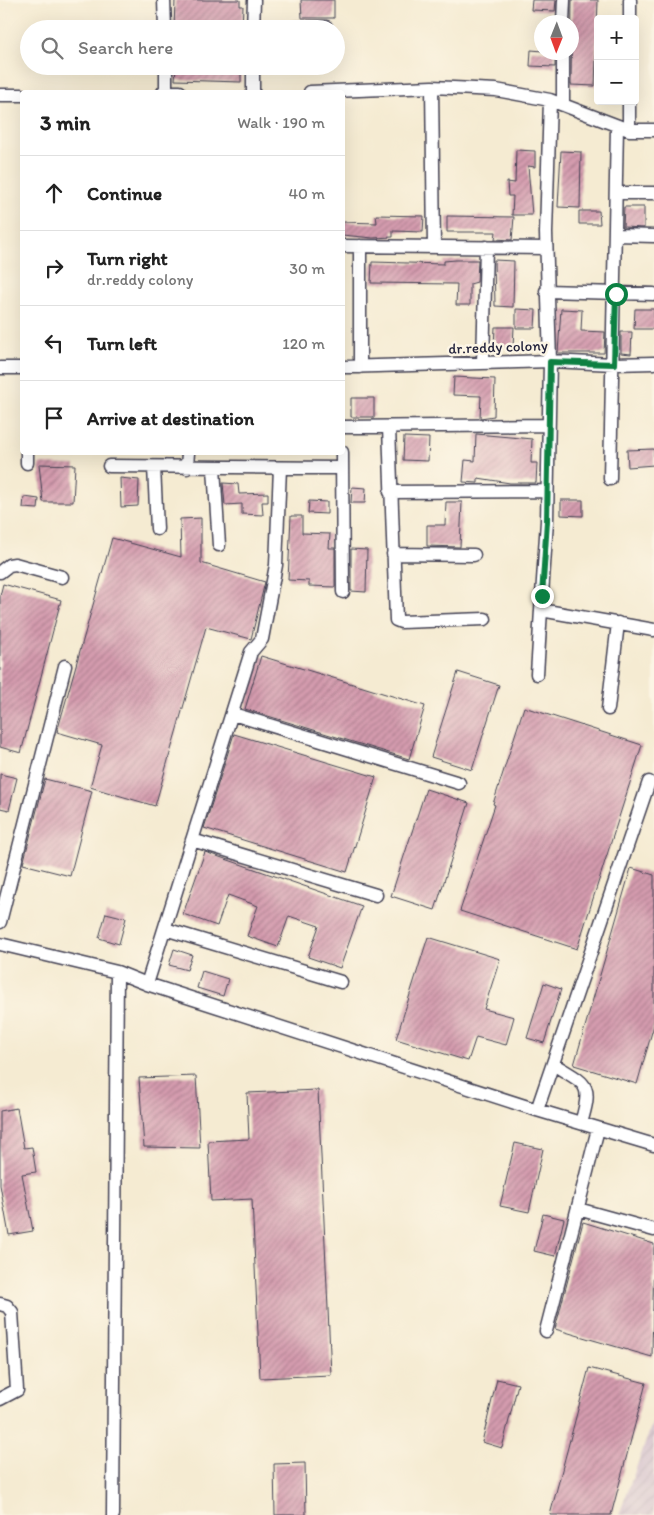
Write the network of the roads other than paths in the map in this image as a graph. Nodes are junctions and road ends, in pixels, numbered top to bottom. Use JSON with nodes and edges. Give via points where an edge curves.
{"nodes":[{"id":1,"x":164,"y":0,"type":"edge"},
{"id":2,"x":254,"y":0,"type":"edge"},
{"id":3,"x":564,"y":0,"type":"edge"},
{"id":4,"x":630,"y":0,"type":"edge"},
{"id":5,"x":564,"y":15,"type":"edge"},
{"id":6,"x":630,"y":15,"type":"edge"},
{"id":7,"x":165,"y":20,"type":"edge"},
{"id":8,"x":253,"y":20,"type":"edge"},
{"id":9,"x":563,"y":60,"type":"edge"},
{"id":10,"x":166,"y":75,"type":"edge"},
{"id":11,"x":253,"y":75,"type":"edge"},
{"id":12,"x":432,"y":87,"type":"junction"},
{"id":13,"x":165,"y":90,"type":"edge"},
{"id":14,"x":253,"y":90,"type":"edge"},
{"id":15,"x":345,"y":91,"type":"edge"},
{"id":16,"x":0,"y":95,"type":"edge"},
{"id":17,"x":20,"y":95,"type":"edge"},
{"id":18,"x":550,"y":100,"type":"junction"},
{"id":19,"x":563,"y":105,"type":"junction"},
{"id":20,"x":628,"y":105,"type":"edge"},
{"id":21,"x":623,"y":128,"type":"junction"},
{"id":22,"x":654,"y":130,"type":"edge"},
{"id":23,"x":616,"y":193,"type":"junction"},
{"id":24,"x":654,"y":193,"type":"edge"},
{"id":25,"x":616,"y":235,"type":"junction"},
{"id":26,"x":654,"y":236,"type":"edge"},
{"id":27,"x":345,"y":246,"type":"edge"},
{"id":28,"x":360,"y":246,"type":"junction"},
{"id":29,"x":434,"y":247,"type":"junction"},
{"id":30,"x":486,"y":247,"type":"junction"},
{"id":31,"x":546,"y":248,"type":"junction"},
{"id":32,"x":546,"y":291,"type":"junction"},
{"id":33,"x":616,"y":294,"type":"junction"},
{"id":34,"x":654,"y":294,"type":"edge"},
{"id":35,"x":550,"y":362,"type":"junction"},
{"id":36,"x":654,"y":363,"type":"edge"},
{"id":37,"x":483,"y":364,"type":"junction"},
{"id":38,"x":614,"y":364,"type":"junction"},
{"id":39,"x":345,"y":367,"type":"edge"},
{"id":40,"x":360,"y":367,"type":"junction"},
{"id":41,"x":0,"y":368,"type":"edge"},
{"id":42,"x":20,"y":368,"type":"edge"},
{"id":43,"x":548,"y":425,"type":"junction"},
{"id":44,"x":345,"y":427,"type":"edge"},
{"id":45,"x":389,"y":427,"type":"junction"},
{"id":46,"x":188,"y":455,"type":"edge"},
{"id":47,"x":342,"y":455,"type":"edge"},
{"id":48,"x":109,"y":466,"type":"dead end"},
{"id":49,"x":154,"y":467,"type":"junction"},
{"id":50,"x":188,"y":468,"type":"junction"},
{"id":51,"x":214,"y":468,"type":"junction"},
{"id":52,"x":280,"y":468,"type":"junction"},
{"id":53,"x":342,"y":468,"type":"junction"},
{"id":54,"x":610,"y":479,"type":"dead end"},
{"id":55,"x":547,"y":491,"type":"junction"},
{"id":56,"x":390,"y":492,"type":"junction"},
{"id":57,"x":157,"y":529,"type":"dead end"},
{"id":58,"x":219,"y":545,"type":"dead end"},
{"id":59,"x":393,"y":554,"type":"junction"},
{"id":60,"x":474,"y":554,"type":"dead end"},
{"id":61,"x":0,"y":572,"type":"edge"},
{"id":62,"x":62,"y":576,"type":"dead end"},
{"id":63,"x":343,"y":592,"type":"dead end"},
{"id":64,"x":542,"y":610,"type":"junction"},
{"id":65,"x":485,"y":619,"type":"dead end"},
{"id":66,"x":618,"y":624,"type":"junction"},
{"id":67,"x":654,"y":630,"type":"edge"},
{"id":68,"x":65,"y":666,"type":"dead end"},
{"id":69,"x":537,"y":674,"type":"dead end"},
{"id":70,"x":608,"y":709,"type":"dead end"},
{"id":71,"x":233,"y":714,"type":"junction"},
{"id":72,"x":649,"y":782,"type":"dead end"},
{"id":73,"x":459,"y":783,"type":"dead end"},
{"id":74,"x":192,"y":840,"type":"junction"},
{"id":75,"x":376,"y":895,"type":"dead end"},
{"id":76,"x":0,"y":922,"type":"edge"},
{"id":77,"x":164,"y":929,"type":"junction"},
{"id":78,"x":0,"y":944,"type":"edge"},
{"id":79,"x":117,"y":972,"type":"junction"},
{"id":80,"x":341,"y":982,"type":"dead end"},
{"id":81,"x":147,"y":984,"type":"junction"},
{"id":82,"x":553,"y":1064,"type":"junction"},
{"id":83,"x":537,"y":1110,"type":"junction"},
{"id":84,"x":580,"y":1123,"type":"junction"},
{"id":85,"x":598,"y":1129,"type":"junction"},
{"id":86,"x":654,"y":1144,"type":"edge"},
{"id":87,"x":578,"y":1209,"type":"junction"},
{"id":88,"x":654,"y":1230,"type":"edge"},
{"id":89,"x":0,"y":1304,"type":"edge"},
{"id":90,"x":546,"y":1331,"type":"dead end"},
{"id":91,"x":0,"y":1400,"type":"edge"},
{"id":92,"x":113,"y":1515,"type":"edge"}],
"edges":[{"from":1,"to":7,"type":"street"},
{"from":2,"to":8,"type":"street"},
{"from":3,"to":5,"type":"street"},
{"from":4,"to":6,"type":"street"},
{"from":9,"to":19,"type":"street"},
{"from":10,"to":13,"type":"street"},
{"from":11,"to":14,"type":"street"},
{"from":12,"to":15,"type":"street"},
{"from":12,"to":18,"type":"street","via":[[496,90]]},
{"from":12,"to":29,"type":"street"},
{"from":16,"to":17,"type":"street"},
{"from":18,"to":19,"type":"street"},
{"from":18,"to":31,"type":"street"},
{"from":19,"to":21,"type":"street"},
{"from":20,"to":21,"type":"street"},
{"from":21,"to":22,"type":"street"},
{"from":21,"to":23,"type":"street"},
{"from":23,"to":24,"type":"street"},
{"from":23,"to":25,"type":"street"},
{"from":25,"to":26,"type":"street"},
{"from":25,"to":33,"type":"street"},
{"from":27,"to":28,"type":"street"},
{"from":28,"to":29,"type":"street"},
{"from":28,"to":40,"type":"street"},
{"from":29,"to":30,"type":"street"},
{"from":30,"to":31,"type":"street"},
{"from":30,"to":37,"type":"street"},
{"from":31,"to":32,"type":"street"},
{"from":32,"to":33,"type":"street"},
{"from":32,"to":35,"type":"street"},
{"from":33,"to":34,"type":"street"},
{"from":33,"to":38,"type":"street"},
{"from":35,"to":37,"type":"street","name":"dr.reddy colony"},
{"from":35,"to":38,"type":"street","name":"dr.reddy colony"},
{"from":35,"to":43,"type":"street"},
{"from":36,"to":38,"type":"street","name":"dr.reddy colony"},
{"from":37,"to":40,"type":"street","name":"dr.reddy colony"},
{"from":38,"to":54,"type":"street"},
{"from":39,"to":40,"type":"street","name":"dr.reddy colony"},
{"from":41,"to":42,"type":"street"},
{"from":43,"to":45,"type":"street"},
{"from":43,"to":55,"type":"street"},
{"from":44,"to":45,"type":"street"},
{"from":45,"to":56,"type":"street"},
{"from":46,"to":50,"type":"street"},
{"from":47,"to":53,"type":"street"},
{"from":48,"to":49,"type":"street"},
{"from":49,"to":50,"type":"street"},
{"from":49,"to":57,"type":"street"},
{"from":50,"to":51,"type":"street"},
{"from":51,"to":52,"type":"street"},
{"from":51,"to":58,"type":"street"},
{"from":52,"to":53,"type":"street"},
{"from":52,"to":71,"type":"street","via":[[276,565],[262,639],[251,652]]},
{"from":53,"to":63,"type":"street"},
{"from":55,"to":56,"type":"street"},
{"from":55,"to":64,"type":"street"},
{"from":56,"to":59,"type":"street"},
{"from":59,"to":60,"type":"street"},
{"from":59,"to":65,"type":"street","via":[[396,620]]},
{"from":61,"to":62,"type":"street","via":[[9,564],[15,564]]},
{"from":64,"to":66,"type":"street"},
{"from":64,"to":69,"type":"street"},
{"from":66,"to":67,"type":"street"},
{"from":66,"to":70,"type":"street"},
{"from":68,"to":76,"type":"street"},
{"from":71,"to":73,"type":"street"},
{"from":71,"to":74,"type":"street"},
{"from":72,"to":82,"type":"street"},
{"from":74,"to":75,"type":"street"},
{"from":74,"to":77,"type":"street"},
{"from":77,"to":80,"type":"street"},
{"from":77,"to":81,"type":"street"},
{"from":78,"to":79,"type":"street"},
{"from":79,"to":81,"type":"street"},
{"from":79,"to":92,"type":"street"},
{"from":81,"to":83,"type":"street"},
{"from":82,"to":83,"type":"street"},
{"from":82,"to":84,"type":"street","via":[[584,1086],[588,1096]]},
{"from":83,"to":84,"type":"street"},
{"from":84,"to":85,"type":"street"},
{"from":85,"to":86,"type":"street"},
{"from":85,"to":87,"type":"street"},
{"from":87,"to":88,"type":"street"},
{"from":87,"to":90,"type":"street"},
{"from":89,"to":91,"type":"street","via":[[12,1312],[17,1378],[17,1390]]}]}
